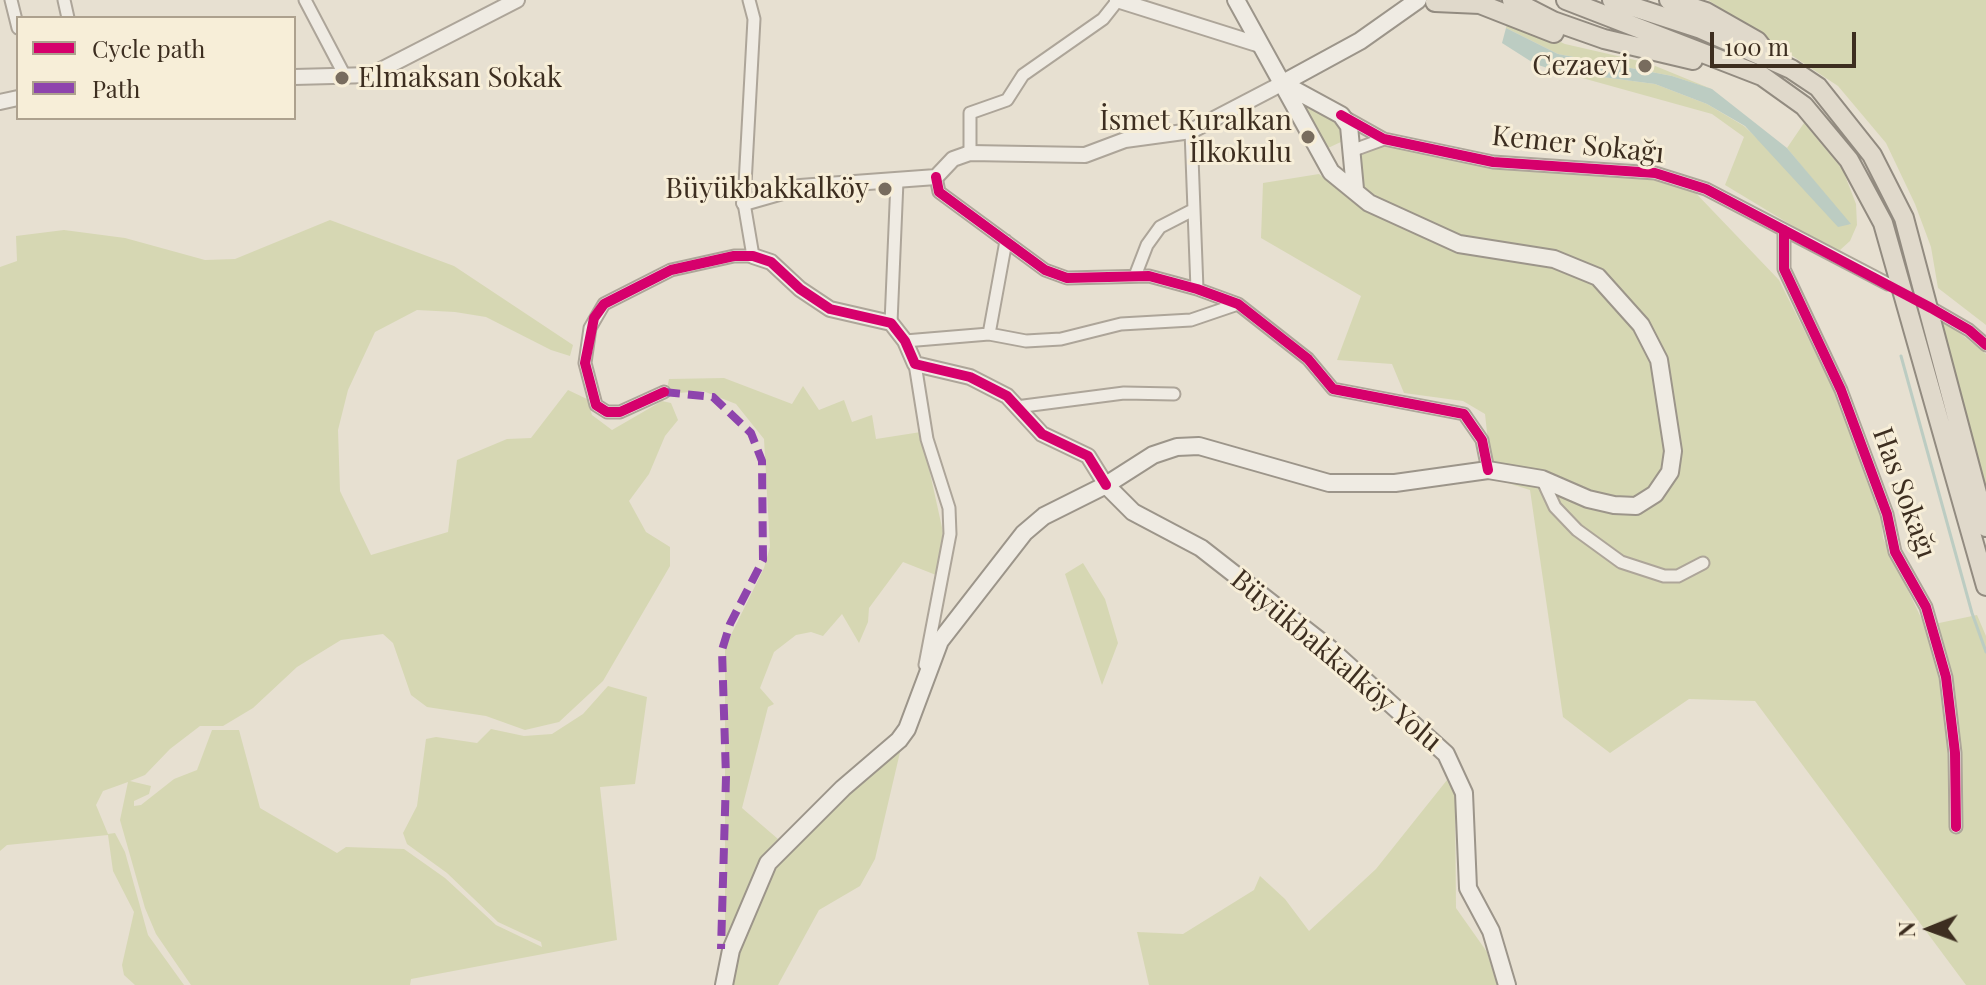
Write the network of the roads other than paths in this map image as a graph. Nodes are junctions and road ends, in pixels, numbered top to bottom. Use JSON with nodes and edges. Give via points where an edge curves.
{"nodes":[{"id":1,"x":11,"y":0,"type":"edge"},
{"id":2,"x":305,"y":0,"type":"edge"},
{"id":3,"x":517,"y":0,"type":"edge"},
{"id":4,"x":749,"y":0,"type":"edge"},
{"id":5,"x":1117,"y":0,"type":"edge"},
{"id":6,"x":1236,"y":0,"type":"edge"},
{"id":7,"x":1512,"y":0,"type":"edge"},
{"id":8,"x":1566,"y":0,"type":"edge"},
{"id":9,"x":1612,"y":0,"type":"edge"},
{"id":10,"x":1669,"y":0,"type":"edge"},
{"id":11,"x":1426,"y":1,"type":"edge"},
{"id":12,"x":16,"y":20,"type":"edge"},
{"id":13,"x":1604,"y":39,"type":"junction"},
{"id":14,"x":1260,"y":45,"type":"junction"},
{"id":15,"x":1766,"y":68,"type":"junction"},
{"id":16,"x":345,"y":76,"type":"junction"},
{"id":17,"x":296,"y":77,"type":"edge"},
{"id":18,"x":1283,"y":83,"type":"junction"},
{"id":19,"x":1341,"y":115,"type":"junction"},
{"id":20,"x":1191,"y":131,"type":"junction"},
{"id":21,"x":1384,"y":139,"type":"junction"},
{"id":22,"x":1351,"y":151,"type":"junction"},
{"id":23,"x":970,"y":153,"type":"junction"},
{"id":24,"x":1324,"y":162,"type":"junction"},
{"id":25,"x":936,"y":177,"type":"junction"},
{"id":26,"x":897,"y":181,"type":"junction"},
{"id":27,"x":1355,"y":189,"type":"junction"},
{"id":28,"x":744,"y":203,"type":"junction"},
{"id":29,"x":1193,"y":210,"type":"junction"},
{"id":30,"x":1784,"y":230,"type":"junction"},
{"id":31,"x":1006,"y":241,"type":"junction"},
{"id":32,"x":753,"y":256,"type":"junction"},
{"id":33,"x":1135,"y":276,"type":"junction"},
{"id":34,"x":1888,"y":284,"type":"dead end"},
{"id":35,"x":1197,"y":289,"type":"junction"},
{"id":36,"x":1238,"y":304,"type":"junction"},
{"id":37,"x":1931,"y":308,"type":"dead end"},
{"id":38,"x":891,"y":323,"type":"junction"},
{"id":39,"x":989,"y":334,"type":"junction"},
{"id":40,"x":905,"y":341,"type":"junction"},
{"id":41,"x":1986,"y":345,"type":"edge"},
{"id":42,"x":915,"y":364,"type":"junction"},
{"id":43,"x":664,"y":392,"type":"dead end"},
{"id":44,"x":1174,"y":394,"type":"dead end"},
{"id":45,"x":1016,"y":407,"type":"junction"},
{"id":46,"x":1488,"y":470,"type":"junction"},
{"id":47,"x":1542,"y":479,"type":"junction"},
{"id":48,"x":1106,"y":485,"type":"junction"},
{"id":49,"x":1986,"y":527,"type":"edge"},
{"id":50,"x":1703,"y":563,"type":"dead end"},
{"id":51,"x":1986,"y":586,"type":"edge"},
{"id":52,"x":921,"y":683,"type":"junction"},
{"id":53,"x":1956,"y":827,"type":"dead end"},
{"id":54,"x":724,"y":985,"type":"edge"},
{"id":55,"x":1507,"y":985,"type":"edge"}],
"edges":[{"from":1,"to":12,"type":"street"},
{"from":2,"to":16,"type":"street"},
{"from":3,"to":16,"type":"street","via":[[371,75]]},
{"from":4,"to":28,"type":"street","via":[[754,19]]},
{"from":5,"to":14,"type":"street"},
{"from":5,"to":23,"type":"street","via":[[1103,19],[1023,75],[1007,100],[970,113]]},
{"from":6,"to":14,"type":"main road"},
{"from":7,"to":13,"type":"highway"},
{"from":8,"to":15,"type":"highway"},
{"from":9,"to":15,"type":"highway","via":[[1701,29]]},
{"from":10,"to":15,"type":"highway","via":[[1706,12],[1757,41]]},
{"from":11,"to":13,"type":"highway","via":[[1469,1],[1569,39]]},
{"from":11,"to":18,"type":"main road"},
{"from":13,"to":15,"type":"highway"},
{"from":14,"to":18,"type":"main road"},
{"from":15,"to":49,"type":"highway","via":[[1818,87],[1890,186],[1904,218]]},
{"from":15,"to":51,"type":"highway","via":[[1828,132],[1883,223]]},
{"from":16,"to":17,"type":"street"},
{"from":18,"to":19,"type":"main road","name":"Kemer Sokağı"},
{"from":18,"to":20,"type":"street"},
{"from":18,"to":24,"type":"main road"},
{"from":19,"to":21,"type":"street","name":"Kemer Sokağı"},
{"from":19,"to":22,"type":"main road","via":[[1349,126]]},
{"from":20,"to":23,"type":"street","via":[[1125,140],[1085,155]]},
{"from":20,"to":29,"type":"street"},
{"from":21,"to":22,"type":"street"},
{"from":21,"to":30,"type":"street","name":"Kemer Sokağı","via":[[1493,162],[1655,173],[1706,189]]},
{"from":22,"to":24,"type":"main road"},
{"from":22,"to":27,"type":"main road"},
{"from":23,"to":25,"type":"street","via":[[953,159]]},
{"from":24,"to":27,"type":"main road"},
{"from":25,"to":26,"type":"street"},
{"from":25,"to":31,"type":"street","via":[[939,192]]},
{"from":26,"to":28,"type":"street","via":[[800,187]]},
{"from":26,"to":38,"type":"street"},
{"from":27,"to":47,"type":"main road","via":[[1388,214],[1459,244],[1554,259],[1598,277],[1641,325],[1659,360],[1673,451],[1670,472],[1655,494],[1636,506],[1588,499]]},
{"from":28,"to":32,"type":"street"},
{"from":29,"to":33,"type":"street","via":[[1160,227]]},
{"from":29,"to":35,"type":"street"},
{"from":30,"to":34,"type":"street","name":"Kemer Sokağı"},
{"from":30,"to":53,"type":"street","name":"Has Sokağı","via":[[1784,269],[1841,390],[1887,514],[1895,552],[1926,607],[1946,677]]},
{"from":31,"to":33,"type":"street","via":[[1045,270],[1067,278]]},
{"from":31,"to":39,"type":"street"},
{"from":32,"to":38,"type":"street","via":[[771,262],[830,309]]},
{"from":32,"to":43,"type":"street","via":[[671,270],[604,304],[590,328],[585,363],[596,405],[620,412]]},
{"from":33,"to":35,"type":"street"},
{"from":35,"to":36,"type":"street"},
{"from":36,"to":39,"type":"street","via":[[1191,320],[1121,324],[1061,339],[1026,341]]},
{"from":36,"to":46,"type":"street","via":[[1308,359],[1333,389],[1464,414],[1482,440]]},
{"from":37,"to":41,"type":"street"},
{"from":38,"to":40,"type":"street"},
{"from":39,"to":40,"type":"street"},
{"from":40,"to":42,"type":"street"},
{"from":42,"to":45,"type":"street","via":[[970,377],[1007,396]]},
{"from":42,"to":52,"type":"street","via":[[927,439],[949,508],[950,534]]},
{"from":44,"to":45,"type":"street","via":[[1124,393]]},
{"from":45,"to":48,"type":"street","via":[[1042,434],[1088,456]]},
{"from":46,"to":47,"type":"main road"},
{"from":46,"to":48,"type":"main road","via":[[1395,483],[1329,483],[1199,446],[1153,455]]},
{"from":47,"to":50,"type":"street","via":[[1555,507],[1621,562],[1664,576],[1678,576]]},
{"from":48,"to":52,"type":"main road","via":[[1044,516],[1024,533],[940,641]]},
{"from":48,"to":55,"type":"main road","name":"Büyükbakkalköy Yolu","via":[[1133,512],[1201,548],[1329,648],[1446,754],[1464,793],[1468,888],[1491,931]]},
{"from":52,"to":54,"type":"main road","via":[[899,740],[768,863],[731,950]]}]}
